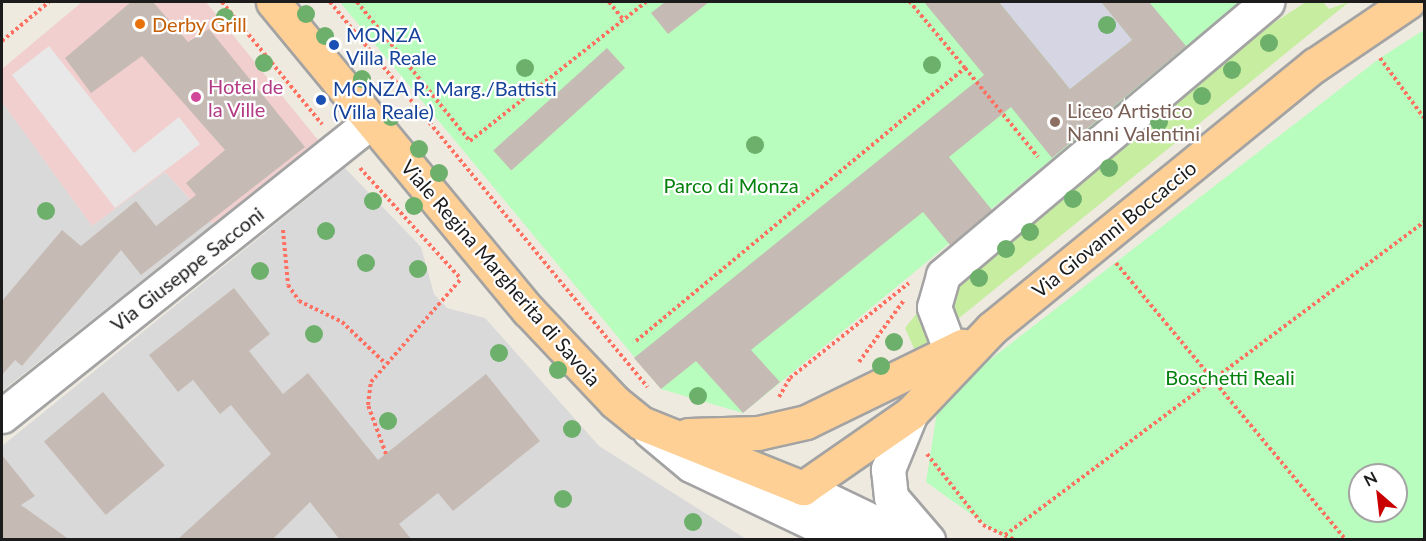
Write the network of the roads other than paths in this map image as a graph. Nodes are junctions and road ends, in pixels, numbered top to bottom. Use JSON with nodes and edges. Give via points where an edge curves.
{"nodes":[{"id":1,"x":273,"y":2,"type":"edge"},
{"id":2,"x":1267,"y":2,"type":"edge"},
{"id":3,"x":1408,"y":2,"type":"edge"},
{"id":4,"x":372,"y":121,"type":"junction"},
{"id":5,"x":992,"y":328,"type":"junction"},
{"id":6,"x":951,"y":352,"type":"junction"},
{"id":7,"x":863,"y":380,"type":"junction"},
{"id":8,"x":648,"y":410,"type":"junction"},
{"id":9,"x":911,"y":412,"type":"junction"},
{"id":10,"x":2,"y":416,"type":"edge"},
{"id":11,"x":803,"y":488,"type":"junction"},
{"id":12,"x":902,"y":540,"type":"edge"},
{"id":13,"x":909,"y":540,"type":"edge"},
{"id":14,"x":928,"y":540,"type":"edge"}],
"edges":[{"from":1,"to":4,"type":"main road","name":"Viale Regina Margherita di Savoia"},
{"from":2,"to":6,"type":"street","via":[[932,278],[934,307]]},
{"from":3,"to":5,"type":"main road","name":"Via Giovanni Boccaccio","via":[[1315,65]]},
{"from":4,"to":8,"type":"main road","name":"Viale Regina Margherita di Savoia","via":[[568,357]]},
{"from":4,"to":10,"type":"street","name":"Via Giuseppe Sacconi"},
{"from":5,"to":6,"type":"main road","name":"Via Giovanni Boccaccio"},
{"from":5,"to":9,"type":"main road","name":"Via Giovanni Boccaccio"},
{"from":6,"to":7,"type":"main road","name":"Via Giovanni Boccaccio"},
{"from":7,"to":8,"type":"main road","name":"Via Giovanni Boccaccio","via":[[806,422],[758,433],[687,435]]},
{"from":7,"to":11,"type":"main road"},
{"from":8,"to":11,"type":"main road","name":"Viale Regina Margherita di Savoia"},
{"from":8,"to":12,"type":"street","via":[[691,465],[761,501],[842,537]]},
{"from":9,"to":11,"type":"main road","name":"Via Giovanni Boccaccio"},
{"from":9,"to":14,"type":"street","name":"Via Giovanni Boccaccio","via":[[888,469],[891,497]]},
{"from":11,"to":13,"type":"street","name":"Viale Regina Margherita di Savoia"}]}
